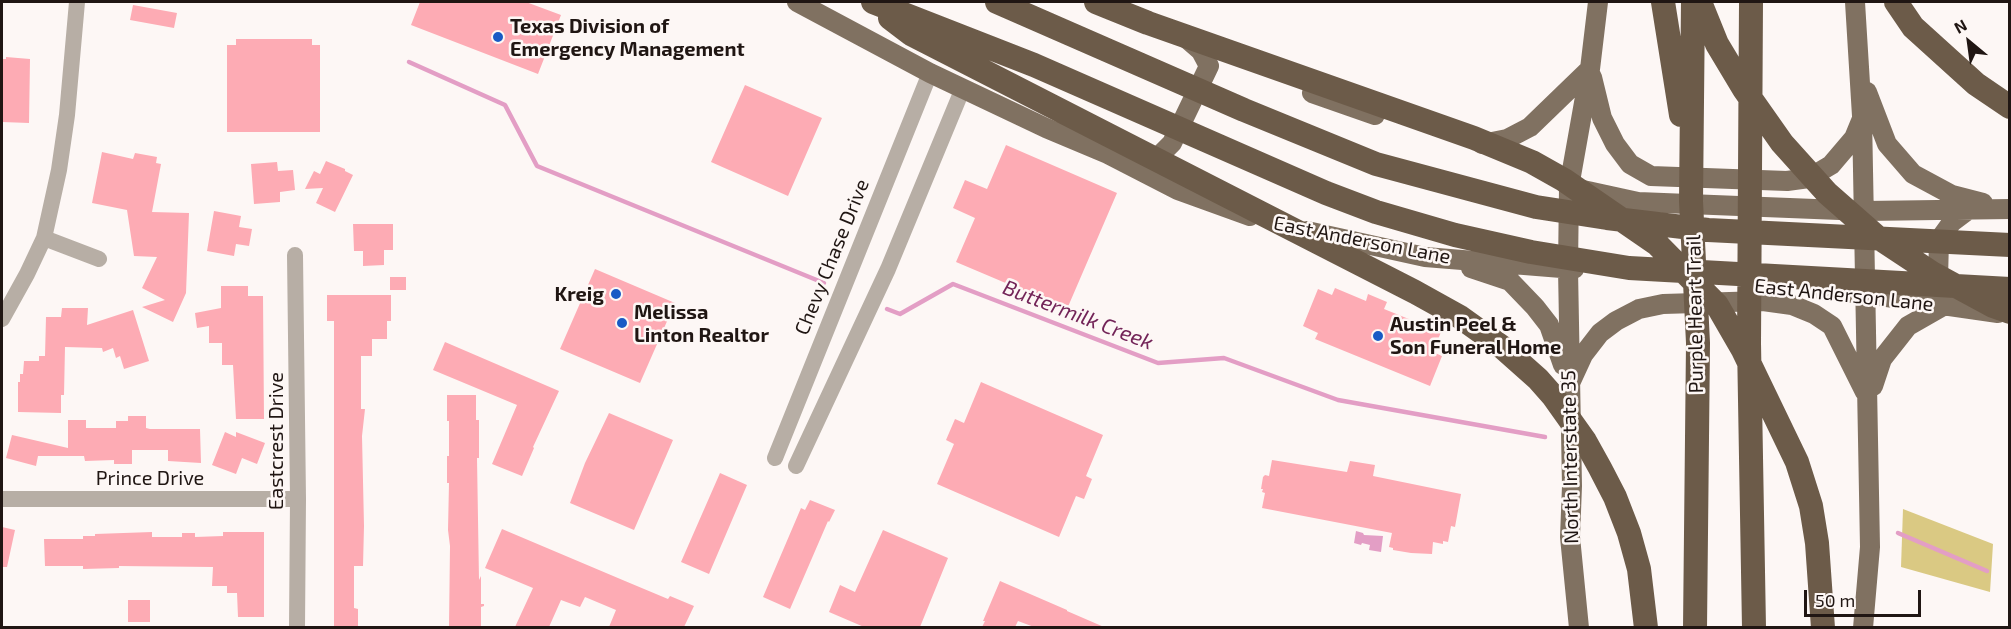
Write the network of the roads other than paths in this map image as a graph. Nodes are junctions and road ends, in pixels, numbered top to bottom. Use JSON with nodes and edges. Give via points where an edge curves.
{"nodes":[{"id":1,"x":77,"y":2,"type":"edge"},
{"id":2,"x":797,"y":2,"type":"edge"},
{"id":3,"x":868,"y":2,"type":"edge"},
{"id":4,"x":873,"y":2,"type":"edge"},
{"id":5,"x":997,"y":2,"type":"edge"},
{"id":6,"x":1096,"y":2,"type":"edge"},
{"id":7,"x":1114,"y":2,"type":"edge"},
{"id":8,"x":1598,"y":2,"type":"edge"},
{"id":9,"x":1663,"y":2,"type":"edge"},
{"id":10,"x":1693,"y":2,"type":"edge"},
{"id":11,"x":1700,"y":2,"type":"edge"},
{"id":12,"x":1751,"y":2,"type":"edge"},
{"id":13,"x":1855,"y":2,"type":"edge"},
{"id":14,"x":1896,"y":2,"type":"edge"},
{"id":15,"x":1176,"y":30,"type":"junction"},
{"id":16,"x":1590,"y":69,"type":"junction"},
{"id":17,"x":930,"y":73,"type":"junction"},
{"id":18,"x":1862,"y":79,"type":"junction"},
{"id":19,"x":963,"y":88,"type":"junction"},
{"id":20,"x":2010,"y":107,"type":"edge"},
{"id":21,"x":1862,"y":116,"type":"junction"},
{"id":22,"x":1689,"y":141,"type":"junction"},
{"id":23,"x":1465,"y":146,"type":"junction"},
{"id":24,"x":1108,"y":154,"type":"junction"},
{"id":25,"x":1569,"y":187,"type":"junction"},
{"id":26,"x":2008,"y":209,"type":"edge"},
{"id":27,"x":1968,"y":210,"type":"junction"},
{"id":28,"x":1864,"y":211,"type":"junction"},
{"id":29,"x":44,"y":238,"type":"junction"},
{"id":30,"x":2010,"y":244,"type":"edge"},
{"id":31,"x":296,"y":255,"type":"dead end"},
{"id":32,"x":1425,"y":257,"type":"junction"},
{"id":33,"x":99,"y":260,"type":"dead end"},
{"id":34,"x":1568,"y":269,"type":"junction"},
{"id":35,"x":2010,"y":289,"type":"edge"},
{"id":36,"x":1866,"y":294,"type":"junction"},
{"id":37,"x":1943,"y":306,"type":"junction"},
{"id":38,"x":1981,"y":309,"type":"junction"},
{"id":39,"x":2010,"y":313,"type":"edge"},
{"id":40,"x":2,"y":319,"type":"edge"},
{"id":41,"x":1569,"y":387,"type":"junction"},
{"id":42,"x":1868,"y":400,"type":"junction"},
{"id":43,"x":775,"y":458,"type":"dead end"},
{"id":44,"x":796,"y":466,"type":"dead end"},
{"id":45,"x":2,"y":499,"type":"edge"},
{"id":46,"x":298,"y":499,"type":"junction"},
{"id":47,"x":297,"y":627,"type":"edge"},
{"id":48,"x":1579,"y":627,"type":"edge"},
{"id":49,"x":1646,"y":627,"type":"edge"},
{"id":50,"x":1695,"y":627,"type":"edge"},
{"id":51,"x":1754,"y":627,"type":"edge"},
{"id":52,"x":1823,"y":627,"type":"edge"},
{"id":53,"x":1863,"y":627,"type":"edge"}],
"edges":[{"from":1,"to":29,"type":"street","via":[[66,124]]},
{"from":2,"to":17,"type":"main road","name":"East Anderson Lane"},
{"from":3,"to":49,"type":"highway","via":[[911,34],[1415,292],[1485,334],[1526,368],[1586,441],[1629,533],[1639,569]]},
{"from":4,"to":35,"type":"highway","via":[[1034,65],[1326,193],[1455,235],[1629,268]]},
{"from":5,"to":30,"type":"highway","via":[[1376,164],[1536,207],[1708,230]]},
{"from":6,"to":52,"type":"highway","via":[[1532,162],[1657,244],[1717,305],[1797,462],[1814,525]]},
{"from":7,"to":15,"type":"main road"},
{"from":8,"to":16,"type":"main road","name":"North Interstate 35"},
{"from":9,"to":22,"type":"highway"},
{"from":10,"to":22,"type":"highway","name":"Purple Heart Trail"},
{"from":11,"to":39,"type":"highway","via":[[1744,89],[1782,143],[1827,193],[1876,236],[1932,273]]},
{"from":12,"to":51,"type":"highway","via":[[1749,343]]},
{"from":13,"to":18,"type":"main road"},
{"from":14,"to":20,"type":"highway","via":[[1913,27],[1976,84]]},
{"from":15,"to":23,"type":"main road","via":[[1230,61],[1340,104]]},
{"from":15,"to":24,"type":"main road","via":[[1202,51],[1209,66],[1173,143],[1160,156],[1140,159]]},
{"from":16,"to":21,"type":"main road","via":[[1602,118],[1615,144],[1630,164],[1651,176],[1787,181],[1809,178],[1831,165],[1854,138]]},
{"from":16,"to":23,"type":"main road","via":[[1530,127],[1507,139]]},
{"from":16,"to":25,"type":"main road","name":"North Interstate 35"},
{"from":17,"to":19,"type":"main road","name":"East Anderson Lane"},
{"from":17,"to":43,"type":"street","name":"Chevy Chase Drive"},
{"from":18,"to":21,"type":"main road"},
{"from":18,"to":26,"type":"main road","via":[[1887,144],[1912,174],[1952,195]]},
{"from":19,"to":24,"type":"main road","name":"East Anderson Lane"},
{"from":19,"to":44,"type":"street","via":[[888,269]]},
{"from":21,"to":28,"type":"main road"},
{"from":22,"to":50,"type":"highway","name":"Purple Heart Trail","via":[[1698,343]]},
{"from":23,"to":25,"type":"main road"},
{"from":24,"to":32,"type":"main road","name":"East Anderson Lane","via":[[1178,190],[1272,224]]},
{"from":25,"to":28,"type":"main road","via":[[1638,202]]},
{"from":25,"to":34,"type":"main road","name":"North Interstate 35"},
{"from":26,"to":27,"type":"main road"},
{"from":27,"to":28,"type":"main road"},
{"from":27,"to":38,"type":"main road","via":[[1952,222],[1939,240],[1938,279],[1951,297]]},
{"from":28,"to":36,"type":"main road"},
{"from":29,"to":33,"type":"street"},
{"from":29,"to":40,"type":"street"},
{"from":31,"to":46,"type":"street","name":"Eastcrest Drive"},
{"from":32,"to":34,"type":"main road","name":"East Anderson Lane"},
{"from":32,"to":41,"type":"main road","via":[[1510,281],[1549,326]]},
{"from":34,"to":36,"type":"main road","name":"East Anderson Lane"},
{"from":34,"to":41,"type":"main road","name":"North Interstate 35"},
{"from":36,"to":37,"type":"main road","name":"East Anderson Lane"},
{"from":36,"to":42,"type":"main road"},
{"from":37,"to":38,"type":"main road","name":"East Anderson Lane"},
{"from":37,"to":42,"type":"main road","via":[[1908,326],[1882,359]]},
{"from":38,"to":39,"type":"main road","name":"East Anderson Lane"},
{"from":41,"to":42,"type":"main road","via":[[1583,355],[1600,333],[1639,309],[1663,304],[1763,301],[1792,305],[1832,327]]},
{"from":41,"to":48,"type":"main road","name":"North Interstate 35","via":[[1570,537]]},
{"from":42,"to":53,"type":"main road","via":[[1870,549]]},
{"from":45,"to":46,"type":"street","name":"Prince Drive"},
{"from":46,"to":47,"type":"street","name":"Eastcrest Drive"}]}
